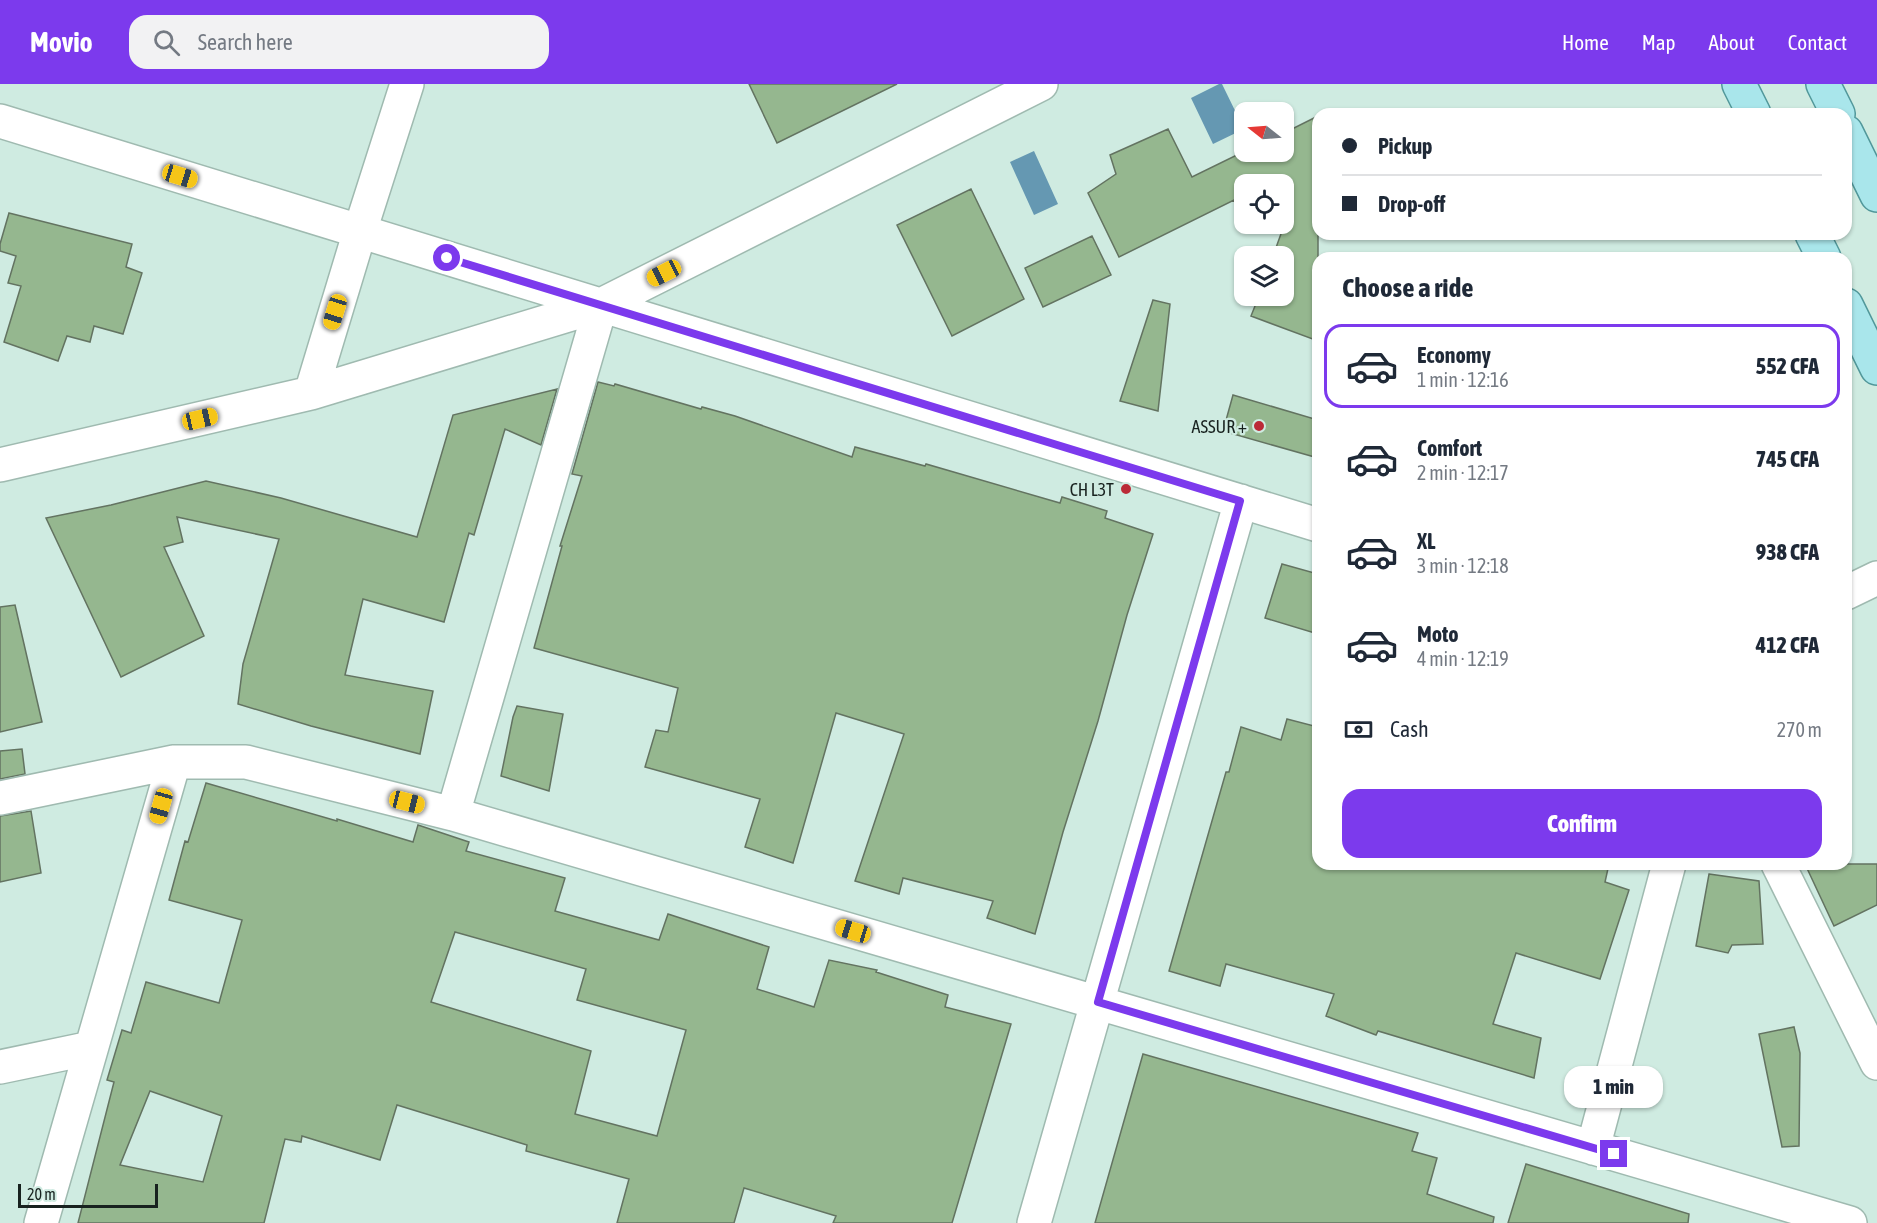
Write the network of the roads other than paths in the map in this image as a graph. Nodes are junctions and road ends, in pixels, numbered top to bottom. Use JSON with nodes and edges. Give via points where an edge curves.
{"nodes":[{"id":1,"x":407,"y":84,"type":"edge"},
{"id":2,"x":1041,"y":84,"type":"edge"},
{"id":3,"x":1739,"y":84,"type":"edge"},
{"id":4,"x":1823,"y":84,"type":"edge"},
{"id":5,"x":1751,"y":108,"type":"edge"},
{"id":6,"x":1835,"y":108,"type":"edge"},
{"id":7,"x":0,"y":121,"type":"edge"},
{"id":8,"x":1852,"y":139,"type":"edge"},
{"id":9,"x":1870,"y":160,"type":"edge"},
{"id":10,"x":1877,"y":195,"type":"edge"},
{"id":11,"x":360,"y":231,"type":"junction"},
{"id":12,"x":601,"y":304,"type":"junction"},
{"id":13,"x":1852,"y":317,"type":"edge"},
{"id":14,"x":1877,"y":368,"type":"edge"},
{"id":15,"x":311,"y":393,"type":"junction"},
{"id":16,"x":0,"y":465,"type":"edge"},
{"id":17,"x":1240,"y":501,"type":"junction"},
{"id":18,"x":1312,"y":523,"type":"edge"},
{"id":19,"x":1877,"y":578,"type":"edge"},
{"id":20,"x":1852,"y":590,"type":"edge"},
{"id":21,"x":174,"y":762,"type":"junction"},
{"id":22,"x":0,"y":798,"type":"edge"},
{"id":23,"x":453,"y":814,"type":"junction"},
{"id":24,"x":1667,"y":870,"type":"edge"},
{"id":25,"x":1781,"y":870,"type":"edge"},
{"id":26,"x":1098,"y":1002,"type":"junction"},
{"id":27,"x":91,"y":1048,"type":"junction"},
{"id":28,"x":1877,"y":1064,"type":"edge"},
{"id":29,"x":0,"y":1067,"type":"edge"},
{"id":30,"x":1593,"y":1148,"type":"junction"},
{"id":31,"x":41,"y":1223,"type":"edge"},
{"id":32,"x":1034,"y":1223,"type":"edge"},
{"id":33,"x":1850,"y":1223,"type":"edge"}],
"edges":[{"from":1,"to":11,"type":"street"},
{"from":2,"to":12,"type":"street"},
{"from":3,"to":5,"type":"main road"},
{"from":4,"to":6,"type":"main road"},
{"from":7,"to":11,"type":"street"},
{"from":8,"to":9,"type":"main road"},
{"from":9,"to":10,"type":"main road"},
{"from":11,"to":12,"type":"street"},
{"from":11,"to":15,"type":"street"},
{"from":12,"to":15,"type":"street"},
{"from":12,"to":17,"type":"street"},
{"from":12,"to":23,"type":"street"},
{"from":13,"to":14,"type":"main road"},
{"from":15,"to":16,"type":"street"},
{"from":17,"to":18,"type":"street"},
{"from":17,"to":26,"type":"street"},
{"from":19,"to":20,"type":"street"},
{"from":21,"to":22,"type":"street"},
{"from":21,"to":23,"type":"street","via":[[246,762]]},
{"from":21,"to":27,"type":"street"},
{"from":23,"to":26,"type":"street"},
{"from":24,"to":30,"type":"street"},
{"from":25,"to":28,"type":"street"},
{"from":26,"to":30,"type":"street"},
{"from":26,"to":32,"type":"street"},
{"from":27,"to":29,"type":"street"},
{"from":27,"to":31,"type":"street"},
{"from":30,"to":33,"type":"street"}]}
